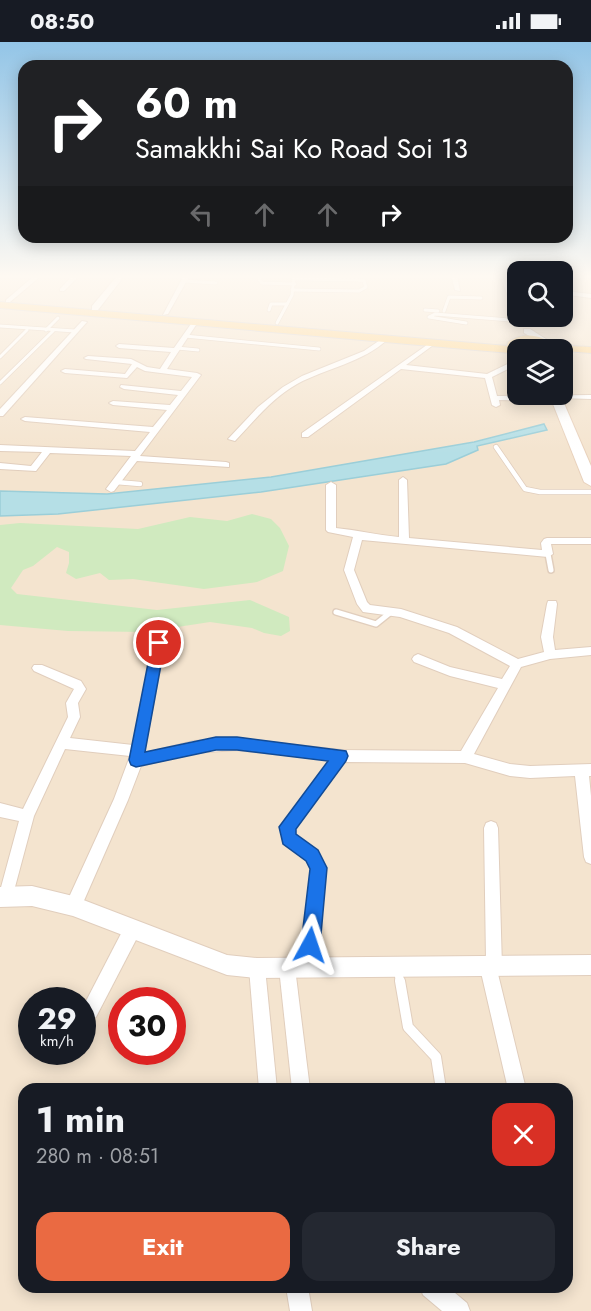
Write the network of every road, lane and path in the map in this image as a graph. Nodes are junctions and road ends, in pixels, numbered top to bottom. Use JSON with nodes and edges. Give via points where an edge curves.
{"nodes":[{"id":1,"x":23,"y":334,"type":"edge"},
{"id":2,"x":50,"y":334,"type":"edge"},
{"id":3,"x":72,"y":334,"type":"edge"},
{"id":4,"x":349,"y":334,"type":"edge"},
{"id":5,"x":395,"y":334,"type":"edge"},
{"id":6,"x":185,"y":336,"type":"joint"},
{"id":7,"x":386,"y":338,"type":"junction"},
{"id":8,"x":435,"y":342,"type":"junction"},
{"id":9,"x":507,"y":345,"type":"edge"},
{"id":10,"x":507,"y":345,"type":"edge"},
{"id":11,"x":177,"y":349,"type":"junction"},
{"id":12,"x":319,"y":349,"type":"dead end"},
{"id":13,"x":573,"y":349,"type":"edge"},
{"id":14,"x":198,"y":350,"type":"dead end"},
{"id":15,"x":591,"y":350,"type":"edge"},
{"id":16,"x":573,"y":352,"type":"edge"},
{"id":17,"x":0,"y":357,"type":"edge"},
{"id":18,"x":507,"y":357,"type":"edge"},
{"id":19,"x":591,"y":357,"type":"edge"},
{"id":20,"x":87,"y":358,"type":"dead end"},
{"id":21,"x":108,"y":360,"type":"junction"},
{"id":22,"x":135,"y":365,"type":"junction"},
{"id":23,"x":401,"y":367,"type":"junction"},
{"id":24,"x":65,"y":371,"type":"dead end"},
{"id":25,"x":162,"y":371,"type":"junction"},
{"id":26,"x":488,"y":376,"type":"junction"},
{"id":27,"x":0,"y":383,"type":"edge"},
{"id":28,"x":124,"y":387,"type":"dead end"},
{"id":29,"x":183,"y":393,"type":"junction"},
{"id":30,"x":573,"y":397,"type":"edge"},
{"id":31,"x":591,"y":397,"type":"edge"},
{"id":32,"x":507,"y":400,"type":"edge"},
{"id":33,"x":113,"y":403,"type":"dead end"},
{"id":34,"x":558,"y":405,"type":"edge"},
{"id":35,"x":172,"y":408,"type":"junction"},
{"id":36,"x":0,"y":414,"type":"edge"},
{"id":37,"x":26,"y":419,"type":"dead end"},
{"id":38,"x":155,"y":430,"type":"junction"},
{"id":39,"x":305,"y":435,"type":"dead end"},
{"id":40,"x":232,"y":439,"type":"dead end"},
{"id":41,"x":496,"y":447,"type":"dead end"},
{"id":42,"x":0,"y":448,"type":"edge"},
{"id":43,"x":47,"y":451,"type":"junction"},
{"id":44,"x":135,"y":456,"type":"junction"},
{"id":45,"x":226,"y":465,"type":"dead end"},
{"id":46,"x":0,"y":466,"type":"edge"},
{"id":47,"x":590,"y":478,"type":"edge"},
{"id":48,"x":403,"y":480,"type":"dead end"},
{"id":49,"x":140,"y":484,"type":"dead end"},
{"id":50,"x":331,"y":485,"type":"dead end"},
{"id":51,"x":114,"y":486,"type":"joint"},
{"id":52,"x":591,"y":492,"type":"edge"},
{"id":53,"x":358,"y":536,"type":"junction"},
{"id":54,"x":404,"y":540,"type":"junction"},
{"id":55,"x":591,"y":542,"type":"edge"},
{"id":56,"x":548,"y":554,"type":"junction"},
{"id":57,"x":551,"y":570,"type":"dead end"},
{"id":58,"x":552,"y":604,"type":"dead end"},
{"id":59,"x":336,"y":612,"type":"dead end"},
{"id":60,"x":391,"y":612,"type":"junction"},
{"id":61,"x":159,"y":643,"type":"dead end"},
{"id":62,"x":591,"y":651,"type":"edge"},
{"id":63,"x":550,"y":655,"type":"junction"},
{"id":64,"x":418,"y":659,"type":"dead end"},
{"id":65,"x":516,"y":664,"type":"junction"},
{"id":66,"x":38,"y":668,"type":"dead end"},
{"id":67,"x":505,"y":685,"type":"junction"},
{"id":68,"x":63,"y":743,"type":"junction"},
{"id":69,"x":137,"y":756,"type":"junction"},
{"id":70,"x":341,"y":756,"type":"junction"},
{"id":71,"x":465,"y":757,"type":"junction"},
{"id":72,"x":586,"y":770,"type":"edge"},
{"id":73,"x":0,"y":810,"type":"edge"},
{"id":74,"x":27,"y":816,"type":"junction"},
{"id":75,"x":491,"y":828,"type":"dead end"},
{"id":76,"x":590,"y":836,"type":"edge"},
{"id":77,"x":591,"y":857,"type":"edge"},
{"id":78,"x":3,"y":897,"type":"edge"},
{"id":79,"x":73,"y":906,"type":"junction"},
{"id":80,"x":132,"y":930,"type":"junction"},
{"id":81,"x":591,"y":965,"type":"edge"},
{"id":82,"x":257,"y":968,"type":"junction"},
{"id":83,"x":287,"y":968,"type":"junction"},
{"id":84,"x":308,"y":968,"type":"junction"},
{"id":85,"x":398,"y":968,"type":"junction"},
{"id":86,"x":491,"y":968,"type":"junction"},
{"id":87,"x":96,"y":999,"type":"edge"},
{"id":88,"x":267,"y":1083,"type":"edge"},
{"id":89,"x":300,"y":1083,"type":"edge"},
{"id":90,"x":440,"y":1083,"type":"edge"},
{"id":91,"x":516,"y":1083,"type":"edge"},
{"id":92,"x":298,"y":1293,"type":"edge"},
{"id":93,"x":438,"y":1293,"type":"edge"},
{"id":94,"x":301,"y":1311,"type":"edge"},
{"id":95,"x":459,"y":1311,"type":"edge"}],
"edges":[{"from":1,"to":17,"type":"lane"},
{"from":2,"to":27,"type":"lane"},
{"from":3,"to":36,"type":"street"},
{"from":4,"to":7,"type":"main road"},
{"from":5,"to":9,"type":"main road"},
{"from":6,"to":11,"type":"street"},
{"from":6,"to":12,"type":"lane"},
{"from":7,"to":8,"type":"main road"},
{"from":7,"to":40,"type":"street","via":[[369,350],[294,383]]},
{"from":8,"to":10,"type":"main road"},
{"from":8,"to":23,"type":"street"},
{"from":11,"to":14,"type":"lane"},
{"from":11,"to":21,"type":"street","via":[[121,343]]},
{"from":11,"to":25,"type":"street"},
{"from":13,"to":15,"type":"main road"},
{"from":16,"to":19,"type":"main road"},
{"from":18,"to":26,"type":"street"},
{"from":20,"to":21,"type":"street"},
{"from":21,"to":22,"type":"street","via":[[130,361]]},
{"from":22,"to":24,"type":"street","via":[[127,376]]},
{"from":22,"to":25,"type":"street"},
{"from":23,"to":26,"type":"street"},
{"from":23,"to":39,"type":"street"},
{"from":25,"to":29,"type":"street","via":[[197,375]]},
{"from":26,"to":32,"type":"street","via":[[495,401]]},
{"from":28,"to":29,"type":"street"},
{"from":29,"to":35,"type":"street"},
{"from":30,"to":31,"type":"street"},
{"from":33,"to":35,"type":"street"},
{"from":34,"to":47,"type":"main road"},
{"from":35,"to":38,"type":"street"},
{"from":37,"to":38,"type":"street"},
{"from":38,"to":44,"type":"street"},
{"from":41,"to":52,"type":"lane","via":[[525,489]]},
{"from":42,"to":43,"type":"street"},
{"from":43,"to":44,"type":"street"},
{"from":43,"to":46,"type":"street","via":[[33,469]]},
{"from":44,"to":45,"type":"street"},
{"from":44,"to":51,"type":"street"},
{"from":48,"to":54,"type":"street"},
{"from":49,"to":51,"type":"lane"},
{"from":50,"to":53,"type":"street","via":[[331,530]]},
{"from":53,"to":54,"type":"street"},
{"from":53,"to":60,"type":"street","via":[[349,570],[362,604],[374,612]]},
{"from":54,"to":56,"type":"street"},
{"from":55,"to":56,"type":"street","via":[[547,541]]},
{"from":56,"to":57,"type":"lane"},
{"from":58,"to":63,"type":"street","via":[[547,637]]},
{"from":59,"to":60,"type":"lane","via":[[376,624]]},
{"from":60,"to":65,"type":"street","via":[[453,630]]},
{"from":61,"to":69,"type":"street"},
{"from":62,"to":63,"type":"street"},
{"from":63,"to":65,"type":"street"},
{"from":64,"to":67,"type":"street","via":[[443,672],[482,677]]},
{"from":65,"to":67,"type":"street"},
{"from":66,"to":68,"type":"street","via":[[79,686],[72,704],[74,717]]},
{"from":67,"to":71,"type":"street"},
{"from":68,"to":69,"type":"street"},
{"from":68,"to":74,"type":"street"},
{"from":69,"to":70,"type":"street","via":[[237,744]]},
{"from":69,"to":79,"type":"street"},
{"from":70,"to":71,"type":"street"},
{"from":70,"to":84,"type":"street","via":[[288,827],[288,838],[312,856],[319,868]]},
{"from":71,"to":72,"type":"street","via":[[510,770]]},
{"from":72,"to":76,"type":"street"},
{"from":73,"to":74,"type":"street"},
{"from":74,"to":78,"type":"street"},
{"from":75,"to":86,"type":"street"},
{"from":76,"to":77,"type":"street"},
{"from":78,"to":79,"type":"street","via":[[32,896]]},
{"from":79,"to":80,"type":"street"},
{"from":80,"to":82,"type":"street","via":[[227,964]]},
{"from":80,"to":87,"type":"street"},
{"from":81,"to":86,"type":"street"},
{"from":82,"to":83,"type":"street"},
{"from":82,"to":88,"type":"street"},
{"from":83,"to":84,"type":"street"},
{"from":83,"to":89,"type":"street"},
{"from":84,"to":85,"type":"street"},
{"from":85,"to":86,"type":"street"},
{"from":85,"to":90,"type":"lane","via":[[408,1027],[436,1057]]},
{"from":86,"to":91,"type":"street"},
{"from":92,"to":94,"type":"street"},
{"from":93,"to":95,"type":"street"}]}
